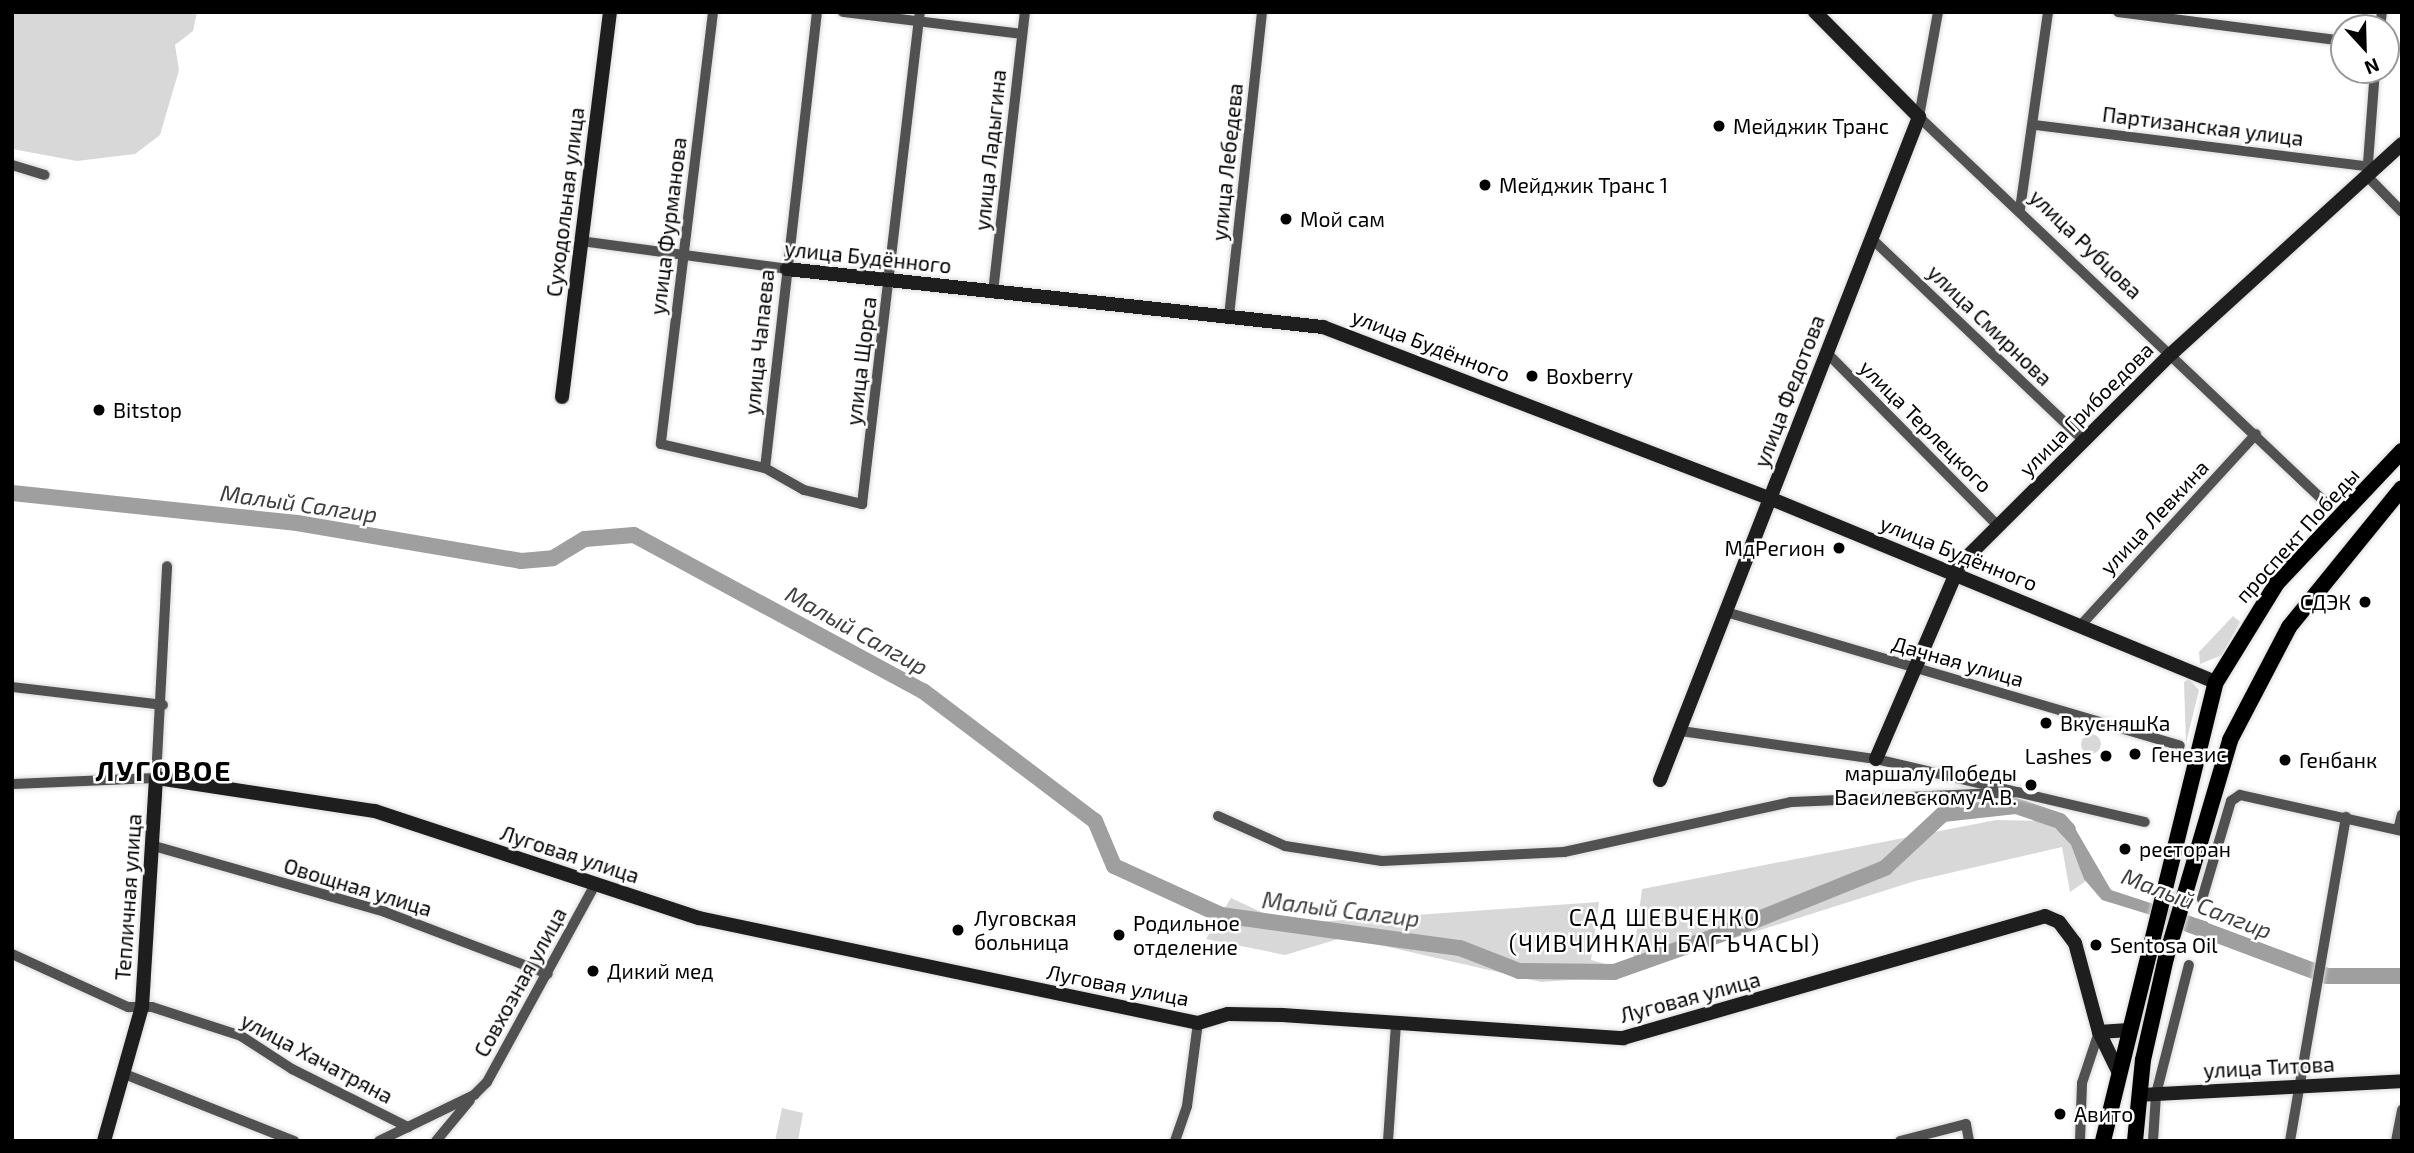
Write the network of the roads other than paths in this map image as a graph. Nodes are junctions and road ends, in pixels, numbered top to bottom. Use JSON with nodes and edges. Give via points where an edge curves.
{"nodes":[{"id":1,"x":610,"y":12,"type":"edge"},
{"id":2,"x":713,"y":12,"type":"edge"},
{"id":3,"x":817,"y":12,"type":"edge"},
{"id":4,"x":843,"y":12,"type":"edge"},
{"id":5,"x":1025,"y":12,"type":"edge"},
{"id":6,"x":1262,"y":12,"type":"edge"},
{"id":7,"x":1815,"y":12,"type":"edge"},
{"id":8,"x":1938,"y":12,"type":"edge"},
{"id":9,"x":2048,"y":12,"type":"edge"},
{"id":10,"x":2118,"y":12,"type":"edge"},
{"id":11,"x":920,"y":16,"type":"edge"},
{"id":12,"x":1022,"y":34,"type":"junction"},
{"id":13,"x":2330,"y":39,"type":"edge"},
{"id":14,"x":2374,"y":84,"type":"edge"},
{"id":15,"x":1919,"y":117,"type":"junction"},
{"id":16,"x":2035,"y":125,"type":"junction"},
{"id":17,"x":2402,"y":144,"type":"edge"},
{"id":18,"x":12,"y":165,"type":"edge"},
{"id":19,"x":2366,"y":171,"type":"junction"},
{"id":20,"x":45,"y":175,"type":"dead end"},
{"id":21,"x":2020,"y":209,"type":"junction"},
{"id":22,"x":2402,"y":212,"type":"edge"},
{"id":23,"x":1871,"y":238,"type":"junction"},
{"id":24,"x":581,"y":241,"type":"junction"},
{"id":25,"x":684,"y":257,"type":"junction"},
{"id":26,"x":787,"y":269,"type":"junction"},
{"id":27,"x":890,"y":281,"type":"junction"},
{"id":28,"x":993,"y":292,"type":"junction"},
{"id":29,"x":1229,"y":316,"type":"junction"},
{"id":30,"x":1827,"y":353,"type":"junction"},
{"id":31,"x":2171,"y":354,"type":"junction"},
{"id":32,"x":562,"y":397,"type":"dead end"},
{"id":33,"x":2256,"y":434,"type":"junction"},
{"id":34,"x":2082,"y":439,"type":"junction"},
{"id":35,"x":2402,"y":452,"type":"edge"},
{"id":36,"x":765,"y":468,"type":"junction"},
{"id":37,"x":2402,"y":488,"type":"edge"},
{"id":38,"x":1769,"y":498,"type":"junction"},
{"id":39,"x":2328,"y":505,"type":"dead end"},
{"id":40,"x":2334,"y":521,"type":"junction"},
{"id":41,"x":1998,"y":526,"type":"junction"},
{"id":42,"x":2353,"y":542,"type":"junction"},
{"id":43,"x":167,"y":566,"type":"dead end"},
{"id":44,"x":1953,"y":573,"type":"junction"},
{"id":45,"x":1726,"y":612,"type":"junction"},
{"id":46,"x":2081,"y":625,"type":"junction"},
{"id":47,"x":1912,"y":667,"type":"junction"},
{"id":48,"x":2216,"y":682,"type":"junction"},
{"id":49,"x":12,"y":687,"type":"edge"},
{"id":50,"x":163,"y":705,"type":"junction"},
{"id":51,"x":1681,"y":731,"type":"junction"},
{"id":52,"x":2180,"y":747,"type":"dead end"},
{"id":53,"x":1876,"y":759,"type":"junction"},
{"id":54,"x":156,"y":778,"type":"junction"},
{"id":55,"x":1660,"y":780,"type":"dead end"},
{"id":56,"x":12,"y":784,"type":"edge"},
{"id":57,"x":2018,"y":792,"type":"junction"},
{"id":58,"x":2402,"y":814,"type":"edge"},
{"id":59,"x":1218,"y":816,"type":"dead end"},
{"id":60,"x":2346,"y":817,"type":"junction"},
{"id":61,"x":2145,"y":822,"type":"dead end"},
{"id":62,"x":2400,"y":831,"type":"edge"},
{"id":63,"x":154,"y":846,"type":"junction"},
{"id":64,"x":595,"y":885,"type":"junction"},
{"id":65,"x":2202,"y":900,"type":"dead end"},
{"id":66,"x":12,"y":954,"type":"edge"},
{"id":67,"x":2189,"y":965,"type":"dead end"},
{"id":68,"x":548,"y":974,"type":"junction"},
{"id":69,"x":142,"y":1007,"type":"junction"},
{"id":70,"x":1198,"y":1023,"type":"junction"},
{"id":71,"x":1396,"y":1023,"type":"junction"},
{"id":72,"x":2129,"y":1030,"type":"junction"},
{"id":73,"x":2099,"y":1032,"type":"junction"},
{"id":74,"x":2118,"y":1072,"type":"junction"},
{"id":75,"x":127,"y":1074,"type":"junction"},
{"id":76,"x":2402,"y":1081,"type":"edge"},
{"id":77,"x":2302,"y":1087,"type":"junction"},
{"id":78,"x":2156,"y":1094,"type":"junction"},
{"id":79,"x":2139,"y":1095,"type":"junction"},
{"id":80,"x":474,"y":1096,"type":"junction"},
{"id":81,"x":2402,"y":1110,"type":"edge"},
{"id":82,"x":408,"y":1126,"type":"junction"},
{"id":83,"x":1905,"y":1137,"type":"edge"},
{"id":84,"x":104,"y":1141,"type":"edge"},
{"id":85,"x":293,"y":1141,"type":"edge"},
{"id":86,"x":379,"y":1141,"type":"edge"},
{"id":87,"x":436,"y":1141,"type":"edge"},
{"id":88,"x":1175,"y":1141,"type":"edge"},
{"id":89,"x":1388,"y":1141,"type":"edge"},
{"id":90,"x":1969,"y":1141,"type":"edge"},
{"id":91,"x":2080,"y":1141,"type":"edge"},
{"id":92,"x":2103,"y":1141,"type":"edge"},
{"id":93,"x":2136,"y":1141,"type":"edge"},
{"id":94,"x":2153,"y":1141,"type":"edge"},
{"id":95,"x":2290,"y":1141,"type":"edge"},
{"id":96,"x":2396,"y":1141,"type":"edge"}],
"edges":[{"from":1,"to":24,"type":"street","name":"Суходольная улица"},
{"from":2,"to":25,"type":"street","name":"улица Фурманова"},
{"from":3,"to":26,"type":"street","name":"улица Чапаева"},
{"from":4,"to":11,"type":"street"},
{"from":5,"to":12,"type":"street","name":"улица Ладыгина"},
{"from":6,"to":29,"type":"street","name":"улица Лебедева"},
{"from":7,"to":15,"type":"street","name":"улица Рубцова"},
{"from":8,"to":15,"type":"street","name":"улица Федотова"},
{"from":9,"to":16,"type":"street"},
{"from":10,"to":13,"type":"street"},
{"from":11,"to":12,"type":"street"},
{"from":11,"to":27,"type":"street","name":"улица Щорса"},
{"from":12,"to":28,"type":"street","name":"улица Ладыгина"},
{"from":14,"to":19,"type":"street"},
{"from":15,"to":21,"type":"street","name":"улица Рубцова"},
{"from":15,"to":23,"type":"street","name":"улица Федотова"},
{"from":16,"to":19,"type":"street","name":"Партизанская улица"},
{"from":16,"to":21,"type":"street"},
{"from":17,"to":19,"type":"street","name":"улица Грибоедова"},
{"from":18,"to":20,"type":"street"},
{"from":19,"to":22,"type":"street"},
{"from":19,"to":31,"type":"street","name":"улица Грибоедова"},
{"from":21,"to":31,"type":"street","name":"улица Рубцова"},
{"from":23,"to":30,"type":"street","name":"улица Федотова"},
{"from":23,"to":34,"type":"street","name":"улица Смирнова"},
{"from":24,"to":25,"type":"street","name":"улица Будённого"},
{"from":24,"to":32,"type":"street","name":"Суходольная улица"},
{"from":25,"to":26,"type":"street","name":"улица Будённого"},
{"from":25,"to":36,"type":"street","name":"улица Фурманова","via":[[661,444]]},
{"from":26,"to":27,"type":"street","name":"улица Будённого"},
{"from":26,"to":36,"type":"street","name":"улица Чапаева"},
{"from":27,"to":28,"type":"street","name":"улица Будённого"},
{"from":27,"to":36,"type":"street","name":"улица Щорса","via":[[862,504],[804,490]]},
{"from":28,"to":29,"type":"street","name":"улица Будённого"},
{"from":29,"to":38,"type":"street","name":"улица Будённого","via":[[1323,327]]},
{"from":30,"to":38,"type":"street","name":"улица Федотова"},
{"from":30,"to":41,"type":"street","name":"улица Терлецкого"},
{"from":31,"to":33,"type":"street","name":"улица Рубцова"},
{"from":31,"to":34,"type":"street","name":"улица Грибоедова"},
{"from":33,"to":39,"type":"street","name":"улица Рубцова"},
{"from":33,"to":46,"type":"street","name":"улица Левкина"},
{"from":34,"to":41,"type":"street","name":"улица Грибоедова"},
{"from":35,"to":40,"type":"main road","name":"проспект Победы"},
{"from":37,"to":42,"type":"main road"},
{"from":38,"to":44,"type":"street","name":"улица Будённого"},
{"from":38,"to":45,"type":"street","name":"улица Федотова"},
{"from":40,"to":42,"type":"main road","via":[[2355,519]]},
{"from":40,"to":48,"type":"main road","name":"проспект Победы","via":[[2260,606]]},
{"from":41,"to":44,"type":"street","name":"улица Грибоедова"},
{"from":42,"to":79,"type":"main road","via":[[2289,627],[2248,700],[2211,793],[2172,936]]},
{"from":43,"to":50,"type":"street","name":"Тепличная улица"},
{"from":44,"to":46,"type":"street","name":"улица Будённого"},
{"from":44,"to":47,"type":"street","name":"улица Грибоедова"},
{"from":45,"to":47,"type":"street","name":"Дачная улица"},
{"from":45,"to":51,"type":"street","name":"улица Федотова"},
{"from":46,"to":48,"type":"street","name":"улица Будённого"},
{"from":47,"to":52,"type":"street","name":"Дачная улица"},
{"from":47,"to":53,"type":"street","name":"улица Грибоедова"},
{"from":48,"to":72,"type":"main road","name":"проспект Победы"},
{"from":49,"to":50,"type":"street"},
{"from":50,"to":54,"type":"street","name":"Тепличная улица"},
{"from":51,"to":53,"type":"street"},
{"from":51,"to":55,"type":"street","name":"улица Федотова"},
{"from":53,"to":57,"type":"street"},
{"from":54,"to":56,"type":"street","name":"Луговая улица"},
{"from":54,"to":63,"type":"street","name":"Тепличная улица"},
{"from":54,"to":64,"type":"street","name":"Луговая улица","via":[[375,811]]},
{"from":57,"to":59,"type":"street","via":[[1791,802],[1564,852],[1382,861],[1285,846]]},
{"from":57,"to":61,"type":"street"},
{"from":58,"to":62,"type":"street"},
{"from":60,"to":62,"type":"street"},
{"from":60,"to":65,"type":"street","via":[[2255,794],[2231,801]]},
{"from":60,"to":77,"type":"street"},
{"from":63,"to":68,"type":"street","name":"Овощная улица","via":[[385,912]]},
{"from":63,"to":69,"type":"street","name":"Тепличная улица"},
{"from":64,"to":68,"type":"street","name":"Совхозная улица"},
{"from":64,"to":70,"type":"street","name":"Луговая улица","via":[[699,918]]},
{"from":66,"to":69,"type":"street","name":"улица Хачатряна","via":[[91,994]]},
{"from":67,"to":78,"type":"street"},
{"from":68,"to":80,"type":"street","name":"Совхозная улица"},
{"from":69,"to":75,"type":"street","name":"Тепличная улица"},
{"from":69,"to":82,"type":"street","name":"улица Хачатряна","via":[[241,1036],[292,1069]]},
{"from":70,"to":71,"type":"street","name":"Луговая улица","via":[[1228,1014]]},
{"from":70,"to":88,"type":"street","via":[[1187,1106]]},
{"from":71,"to":73,"type":"street","name":"Луговая улица","via":[[1640,1036],[2045,916],[2059,922],[2075,943]]},
{"from":71,"to":89,"type":"street"},
{"from":72,"to":73,"type":"street"},
{"from":72,"to":74,"type":"main road"},
{"from":73,"to":74,"type":"street","name":"Луговая улица"},
{"from":73,"to":91,"type":"street","via":[[2082,1083]]},
{"from":74,"to":92,"type":"main road"},
{"from":75,"to":84,"type":"street","name":"Тепличная улица"},
{"from":75,"to":85,"type":"street"},
{"from":76,"to":77,"type":"street","name":"улица Титова"},
{"from":77,"to":78,"type":"street","name":"улица Титова"},
{"from":77,"to":95,"type":"street"},
{"from":78,"to":79,"type":"street","name":"улица Титова"},
{"from":78,"to":94,"type":"street"},
{"from":79,"to":93,"type":"main road"},
{"from":80,"to":82,"type":"street"},
{"from":80,"to":87,"type":"street","name":"Совхозная улица"},
{"from":81,"to":96,"type":"street"},
{"from":82,"to":86,"type":"street"},
{"from":83,"to":90,"type":"street","via":[[1966,1125]]}]}
